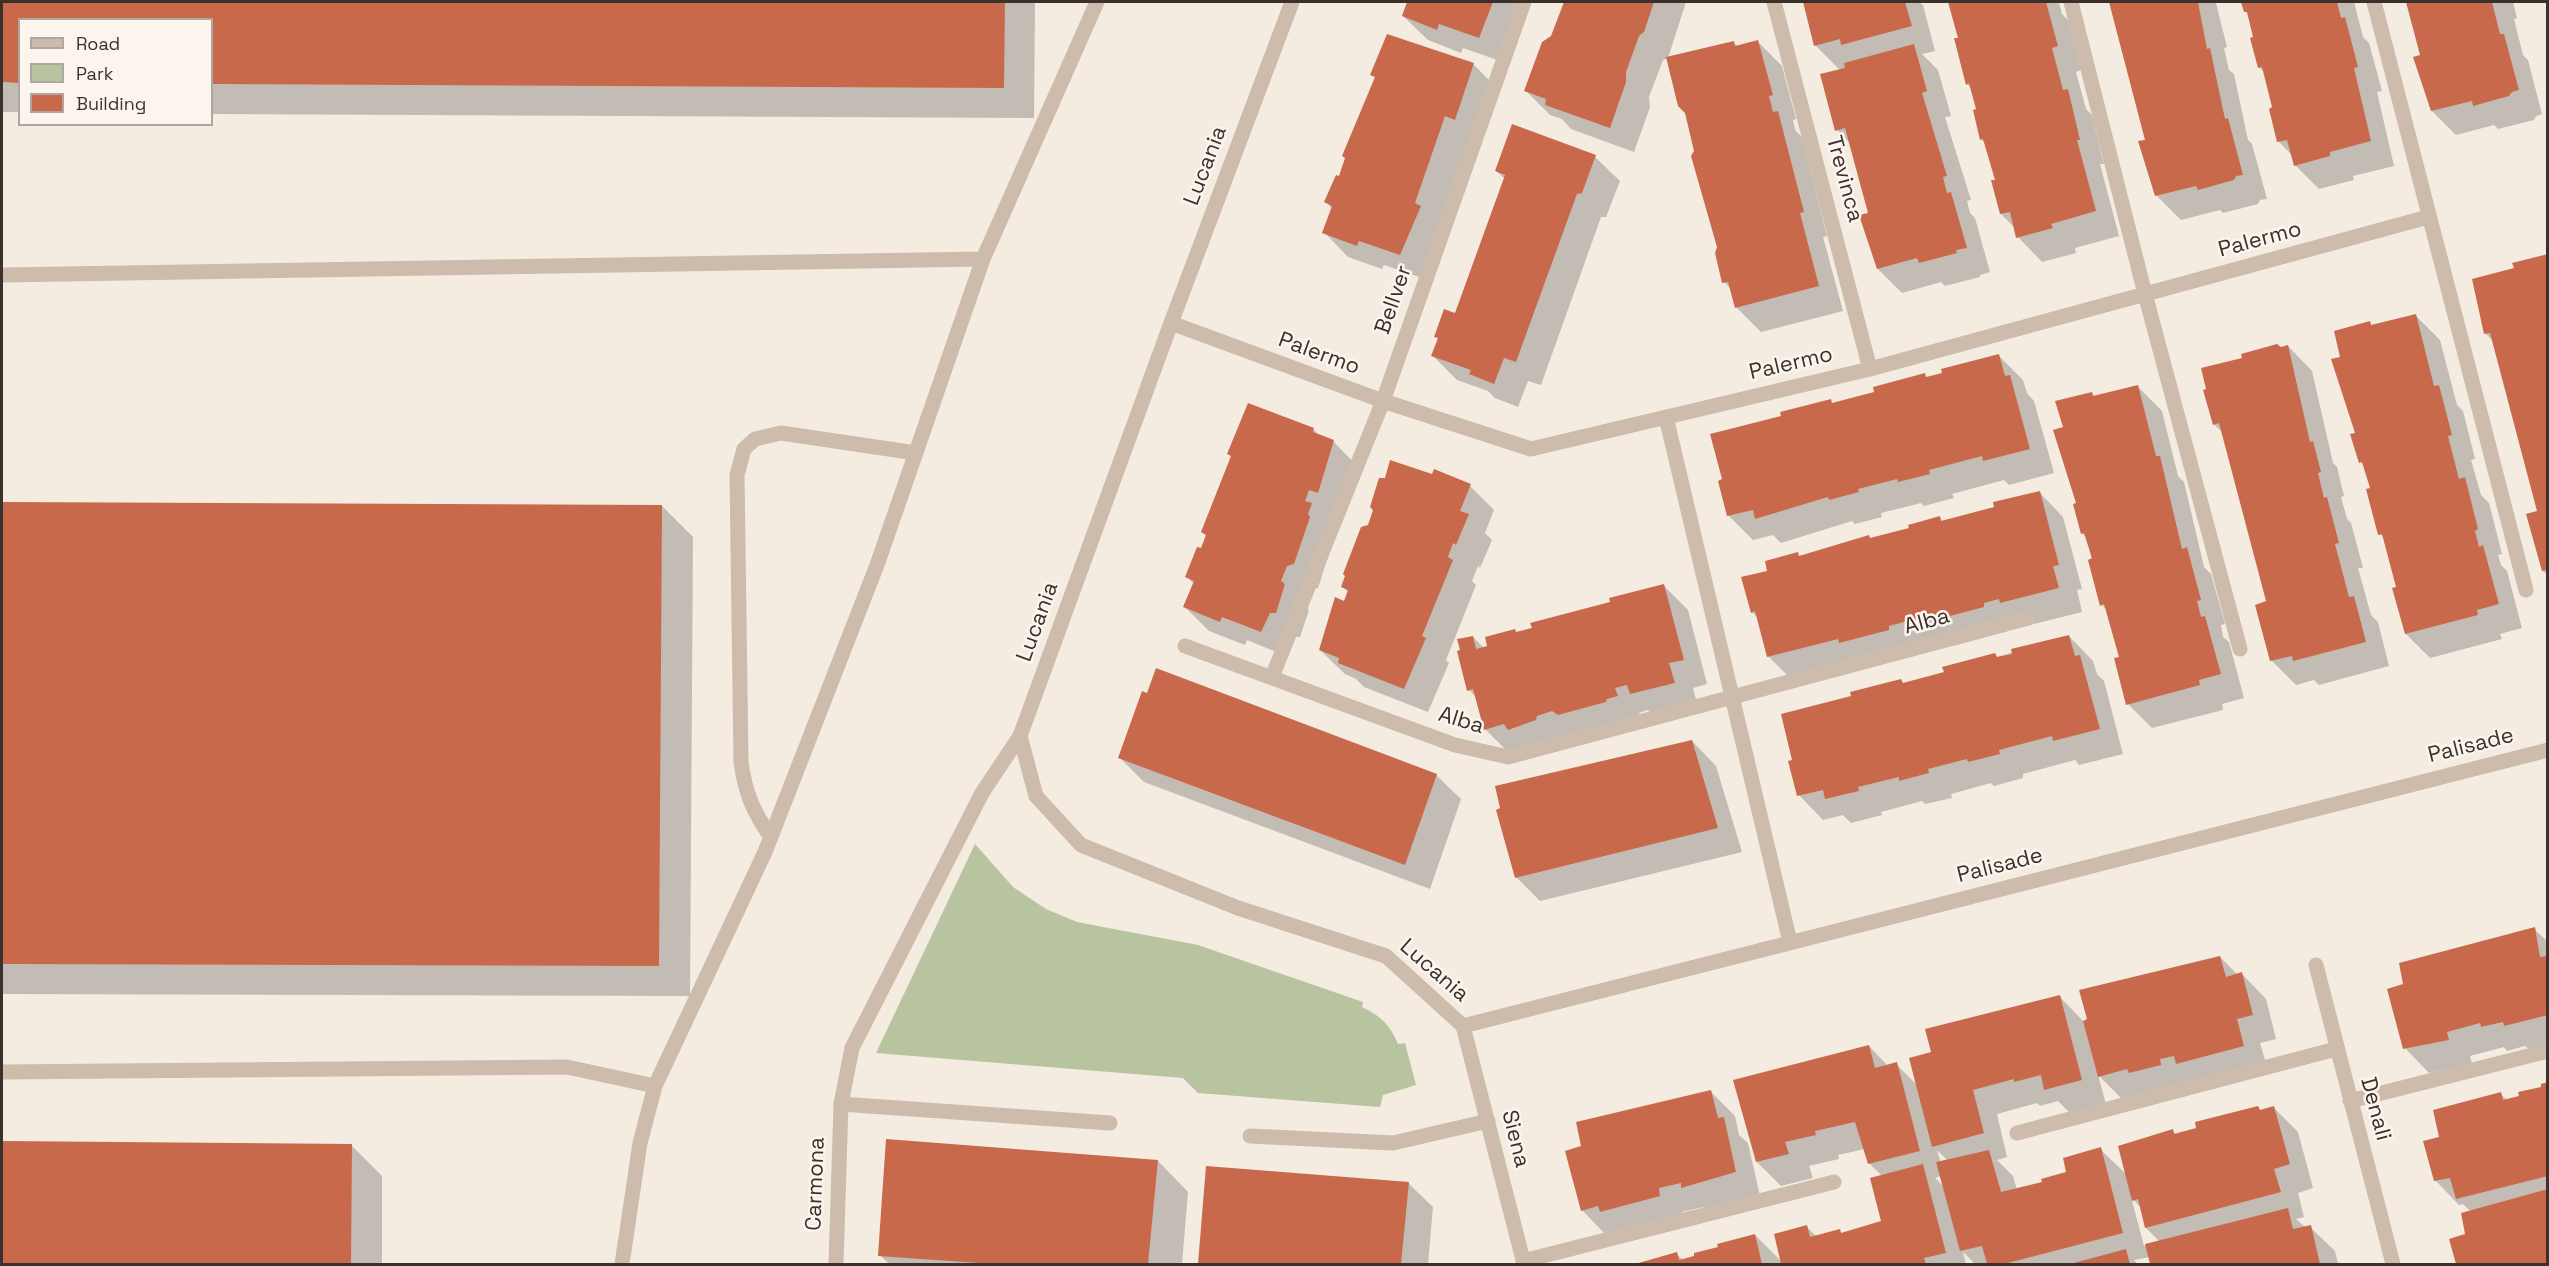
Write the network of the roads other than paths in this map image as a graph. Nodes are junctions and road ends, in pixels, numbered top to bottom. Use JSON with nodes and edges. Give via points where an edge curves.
{"nodes":[{"id":1,"x":1097,"y":2,"type":"edge"},
{"id":2,"x":1292,"y":2,"type":"edge"},
{"id":3,"x":1524,"y":2,"type":"edge"},
{"id":4,"x":1774,"y":2,"type":"edge"},
{"id":5,"x":2071,"y":2,"type":"edge"},
{"id":6,"x":2374,"y":2,"type":"edge"},
{"id":7,"x":2428,"y":218,"type":"junction"},
{"id":8,"x":983,"y":260,"type":"junction"},
{"id":9,"x":2,"y":275,"type":"edge"},
{"id":10,"x":2145,"y":294,"type":"junction"},
{"id":11,"x":1171,"y":323,"type":"junction"},
{"id":12,"x":1870,"y":369,"type":"junction"},
{"id":13,"x":1383,"y":401,"type":"junction"},
{"id":14,"x":1666,"y":417,"type":"junction"},
{"id":15,"x":916,"y":453,"type":"junction"},
{"id":16,"x":2526,"y":590,"type":"dead end"},
{"id":17,"x":2028,"y":618,"type":"dead end"},
{"id":18,"x":1185,"y":645,"type":"dead end"},
{"id":19,"x":2240,"y":649,"type":"dead end"},
{"id":20,"x":1272,"y":677,"type":"junction"},
{"id":21,"x":1732,"y":697,"type":"junction"},
{"id":22,"x":1020,"y":736,"type":"junction"},
{"id":23,"x":2547,"y":750,"type":"edge"},
{"id":24,"x":771,"y":837,"type":"junction"},
{"id":25,"x":1790,"y":942,"type":"junction"},
{"id":26,"x":2316,"y":964,"type":"dead end"},
{"id":27,"x":1463,"y":1026,"type":"junction"},
{"id":28,"x":2336,"y":1049,"type":"junction"},
{"id":29,"x":2547,"y":1051,"type":"edge"},
{"id":30,"x":2,"y":1072,"type":"edge"},
{"id":31,"x":655,"y":1086,"type":"junction"},
{"id":32,"x":2350,"y":1101,"type":"junction"},
{"id":33,"x":841,"y":1104,"type":"junction"},
{"id":34,"x":1488,"y":1121,"type":"junction"},
{"id":35,"x":1110,"y":1123,"type":"dead end"},
{"id":36,"x":2017,"y":1133,"type":"dead end"},
{"id":37,"x":1250,"y":1136,"type":"dead end"},
{"id":38,"x":1834,"y":1182,"type":"dead end"},
{"id":39,"x":1524,"y":1263,"type":"edge"},
{"id":40,"x":622,"y":1264,"type":"edge"},
{"id":41,"x":836,"y":1264,"type":"edge"},
{"id":42,"x":2392,"y":1264,"type":"edge"}],
"edges":[{"from":1,"to":8,"type":"street"},
{"from":2,"to":11,"type":"street","name":"Lucania"},
{"from":3,"to":13,"type":"street","name":"Bellver"},
{"from":4,"to":12,"type":"street","name":"Trevinca"},
{"from":5,"to":10,"type":"street"},
{"from":6,"to":7,"type":"street"},
{"from":7,"to":10,"type":"street","name":"Palermo"},
{"from":7,"to":16,"type":"street"},
{"from":8,"to":9,"type":"street"},
{"from":8,"to":15,"type":"street"},
{"from":10,"to":12,"type":"street","name":"Palermo"},
{"from":10,"to":19,"type":"street"},
{"from":11,"to":13,"type":"street","name":"Palermo"},
{"from":11,"to":22,"type":"street","name":"Lucania"},
{"from":12,"to":14,"type":"street","name":"Palermo"},
{"from":13,"to":14,"type":"street","name":"Palermo","via":[[1531,449]]},
{"from":13,"to":20,"type":"street","name":"Bellver"},
{"from":14,"to":21,"type":"street"},
{"from":15,"to":24,"type":"street","via":[[877,565]]},
{"from":15,"to":24,"type":"street","via":[[781,433],[754,439],[744,449],[737,475],[741,762],[751,807]]},
{"from":17,"to":21,"type":"street","name":"Alba"},
{"from":18,"to":20,"type":"street","name":"Alba"},
{"from":20,"to":21,"type":"street","name":"Alba","via":[[1455,745],[1508,757]]},
{"from":21,"to":25,"type":"street"},
{"from":22,"to":27,"type":"street","name":"Lucania","via":[[1036,796],[1081,844],[1238,908],[1386,956]]},
{"from":22,"to":33,"type":"street","name":"Carmona","via":[[982,793],[852,1048]]},
{"from":23,"to":25,"type":"street","name":"Palisade"},
{"from":24,"to":31,"type":"street"},
{"from":25,"to":27,"type":"street","name":"Palisade"},
{"from":26,"to":28,"type":"street","name":"Denali"},
{"from":27,"to":34,"type":"street","name":"Siena"},
{"from":28,"to":32,"type":"street","name":"Denali"},
{"from":28,"to":36,"type":"street"},
{"from":29,"to":32,"type":"street"},
{"from":30,"to":31,"type":"street","via":[[567,1067]]},
{"from":31,"to":40,"type":"street","via":[[640,1143]]},
{"from":32,"to":42,"type":"street","name":"Denali"},
{"from":33,"to":35,"type":"street"},
{"from":33,"to":41,"type":"street","name":"Carmona"},
{"from":34,"to":37,"type":"street","via":[[1393,1143]]},
{"from":34,"to":39,"type":"street","name":"Siena"},
{"from":38,"to":39,"type":"street"}]}
